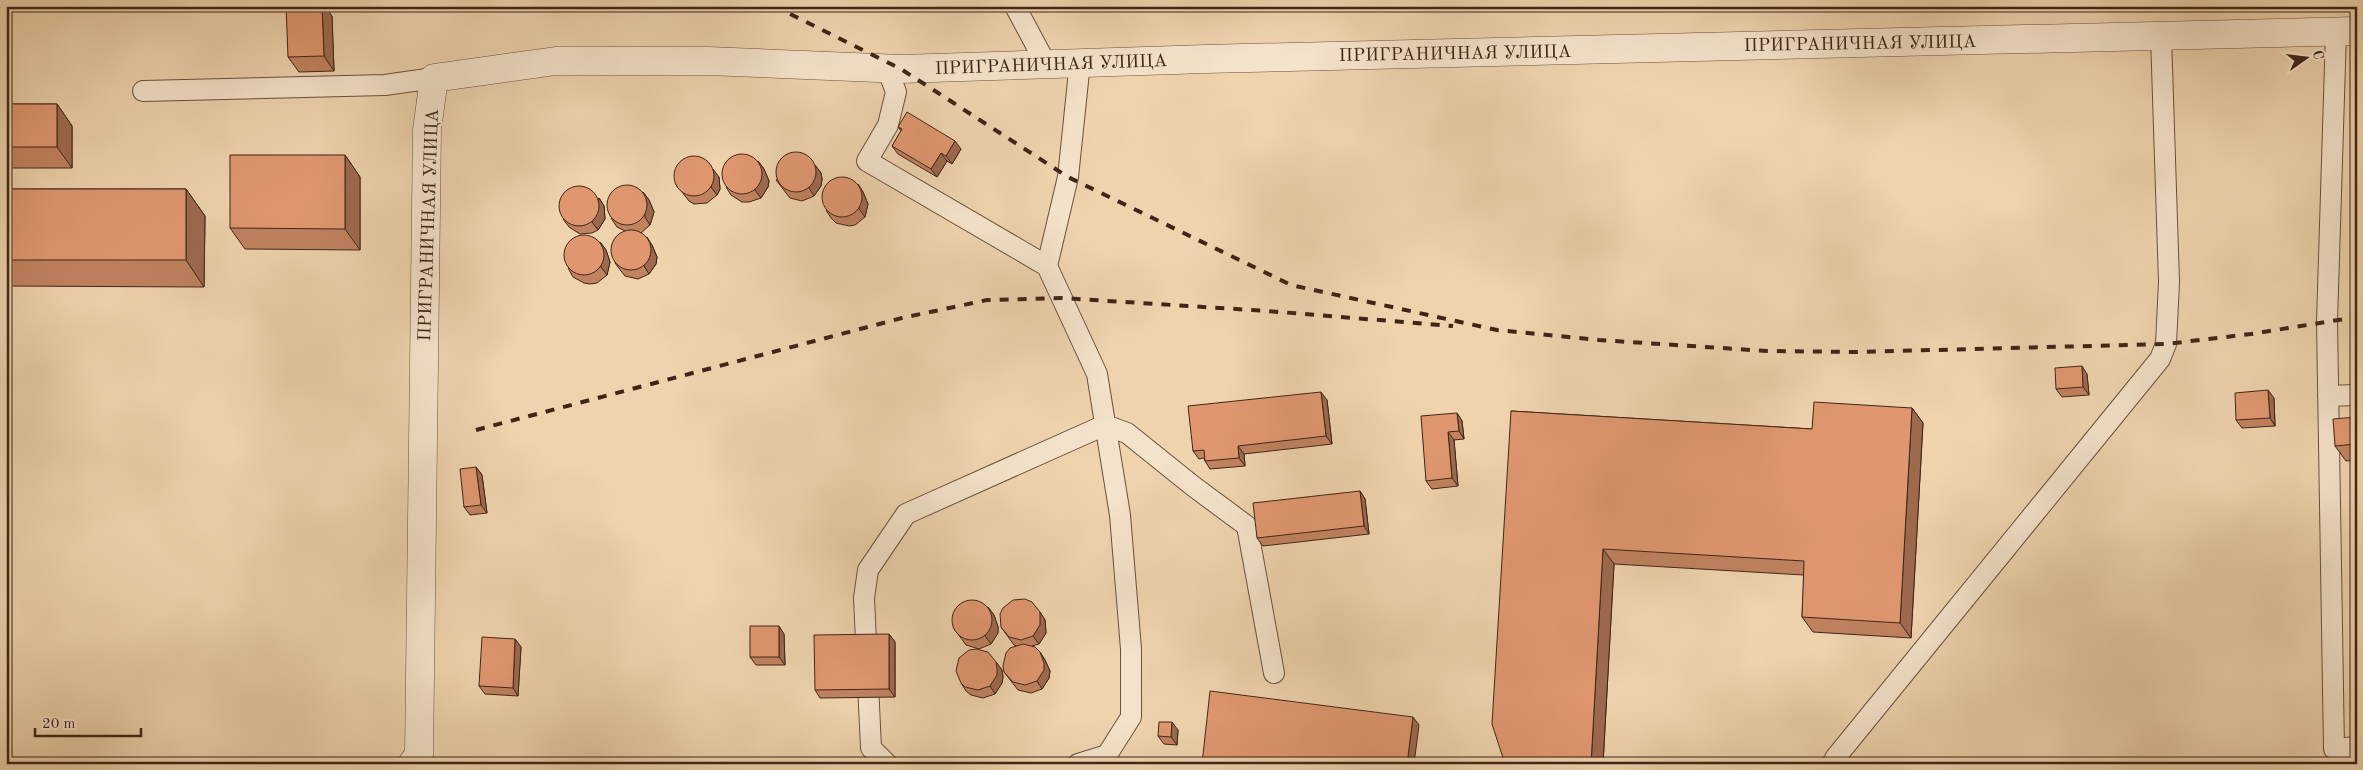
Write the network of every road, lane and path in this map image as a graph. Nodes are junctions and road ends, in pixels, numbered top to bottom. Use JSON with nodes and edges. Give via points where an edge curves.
{"nodes":[{"id":1,"x":1016,"y":6,"type":"edge"},
{"id":2,"x":2346,"y":32,"type":"edge"},
{"id":3,"x":2161,"y":36,"type":"junction"},
{"id":4,"x":1080,"y":62,"type":"junction"},
{"id":5,"x":1046,"y":64,"type":"junction"},
{"id":6,"x":888,"y":68,"type":"junction"},
{"id":7,"x":434,"y":78,"type":"junction"},
{"id":8,"x":143,"y":91,"type":"dead end"},
{"id":9,"x":1047,"y":266,"type":"junction"},
{"id":10,"x":2357,"y":395,"type":"edge"},
{"id":11,"x":2328,"y":396,"type":"junction"},
{"id":12,"x":1104,"y":425,"type":"junction"},
{"id":13,"x":1274,"y":673,"type":"dead end"},
{"id":14,"x":2357,"y":747,"type":"edge"},
{"id":15,"x":1110,"y":760,"type":"edge"},
{"id":16,"x":412,"y":764,"type":"edge"},
{"id":17,"x":887,"y":764,"type":"edge"},
{"id":18,"x":1078,"y":764,"type":"edge"},
{"id":19,"x":1832,"y":764,"type":"edge"}],
"edges":[{"from":1,"to":5,"type":"lane"},
{"from":2,"to":3,"type":"street","name":"ПРИГРАНИЧНАЯ УЛИЦА"},
{"from":2,"to":11,"type":"lane","via":[[2327,322]]},
{"from":3,"to":4,"type":"street","name":"ПРИГРАНИЧНАЯ УЛИЦА"},
{"from":3,"to":19,"type":"lane","via":[[2168,282],[2166,344],[2160,359]]},
{"from":4,"to":5,"type":"street","name":"ПРИГРАНИЧНАЯ УЛИЦА"},
{"from":4,"to":9,"type":"lane","via":[[1068,177]]},
{"from":5,"to":6,"type":"street","name":"ПРИГРАНИЧНАЯ УЛИЦА"},
{"from":6,"to":7,"type":"street","name":"ПРИГРАНИЧНАЯ УЛИЦА","via":[[708,61],[556,61]]},
{"from":6,"to":9,"type":"lane","via":[[896,92],[888,125],[867,160]]},
{"from":7,"to":8,"type":"lane","via":[[385,85]]},
{"from":7,"to":16,"type":"street","name":"ПРИГРАНИЧНАЯ УЛИЦА","via":[[427,130],[419,755]]},
{"from":9,"to":12,"type":"lane","via":[[1097,374]]},
{"from":10,"to":11,"type":"lane"},
{"from":11,"to":14,"type":"lane","via":[[2334,749]]},
{"from":12,"to":13,"type":"lane","via":[[1127,432],[1247,526]]},
{"from":12,"to":15,"type":"lane","via":[[1120,515],[1131,649],[1131,717]]},
{"from":12,"to":17,"type":"lane","via":[[906,514],[868,570],[864,598],[871,748]]},
{"from":15,"to":18,"type":"lane"}]}
